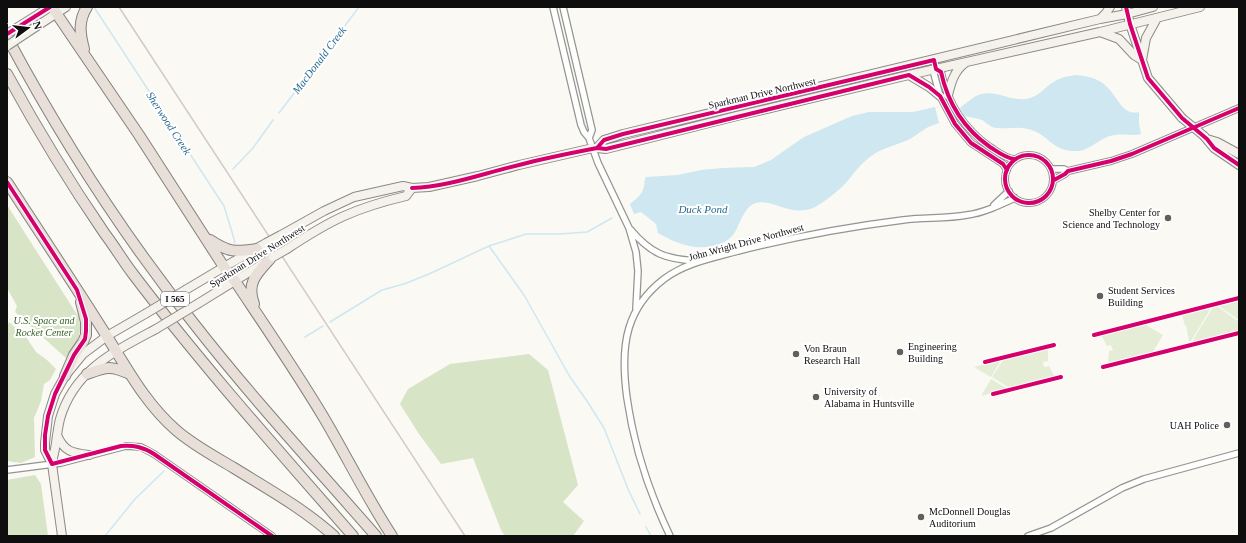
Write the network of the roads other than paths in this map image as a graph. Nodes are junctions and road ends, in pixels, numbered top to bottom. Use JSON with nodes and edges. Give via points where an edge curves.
{"nodes":[{"id":1,"x":66,"y":7,"type":"edge"},
{"id":2,"x":87,"y":7,"type":"edge"},
{"id":3,"x":553,"y":7,"type":"edge"},
{"id":4,"x":563,"y":7,"type":"edge"},
{"id":5,"x":1110,"y":7,"type":"edge"},
{"id":6,"x":1153,"y":7,"type":"edge"},
{"id":7,"x":1200,"y":7,"type":"edge"},
{"id":8,"x":53,"y":9,"type":"edge"},
{"id":9,"x":1126,"y":11,"type":"edge"},
{"id":10,"x":1157,"y":18,"type":"junction"},
{"id":11,"x":1100,"y":19,"type":"junction"},
{"id":12,"x":1130,"y":24,"type":"junction"},
{"id":13,"x":1100,"y":32,"type":"junction"},
{"id":14,"x":7,"y":34,"type":"edge"},
{"id":15,"x":7,"y":37,"type":"edge"},
{"id":16,"x":7,"y":46,"type":"edge"},
{"id":17,"x":86,"y":56,"type":"junction"},
{"id":18,"x":934,"y":60,"type":"junction"},
{"id":19,"x":1142,"y":60,"type":"junction"},
{"id":20,"x":965,"y":63,"type":"junction"},
{"id":21,"x":936,"y":69,"type":"junction"},
{"id":22,"x":7,"y":74,"type":"edge"},
{"id":23,"x":909,"y":76,"type":"junction"},
{"id":24,"x":944,"y":96,"type":"junction"},
{"id":25,"x":1239,"y":108,"type":"edge"},
{"id":26,"x":589,"y":138,"type":"junction"},
{"id":27,"x":1206,"y":138,"type":"junction"},
{"id":28,"x":595,"y":148,"type":"junction"},
{"id":29,"x":1239,"y":154,"type":"edge"},
{"id":30,"x":1014,"y":159,"type":"junction"},
{"id":31,"x":1239,"y":165,"type":"edge"},
{"id":32,"x":1052,"y":169,"type":"junction"},
{"id":33,"x":1007,"y":170,"type":"junction"},
{"id":34,"x":1068,"y":171,"type":"junction"},
{"id":35,"x":1054,"y":180,"type":"junction"},
{"id":36,"x":7,"y":182,"type":"edge"},
{"id":37,"x":412,"y":188,"type":"junction"},
{"id":38,"x":1009,"y":191,"type":"junction"},
{"id":39,"x":1015,"y":198,"type":"junction"},
{"id":40,"x":990,"y":208,"type":"junction"},
{"id":41,"x":629,"y":228,"type":"junction"},
{"id":42,"x":206,"y":238,"type":"junction"},
{"id":43,"x":257,"y":249,"type":"junction"},
{"id":44,"x":272,"y":258,"type":"junction"},
{"id":45,"x":699,"y":261,"type":"junction"},
{"id":46,"x":224,"y":266,"type":"junction"},
{"id":47,"x":235,"y":281,"type":"junction"},
{"id":48,"x":77,"y":290,"type":"junction"},
{"id":49,"x":636,"y":311,"type":"junction"},
{"id":50,"x":260,"y":319,"type":"junction"},
{"id":51,"x":107,"y":336,"type":"junction"},
{"id":52,"x":115,"y":351,"type":"junction"},
{"id":53,"x":86,"y":374,"type":"junction"},
{"id":54,"x":130,"y":374,"type":"junction"},
{"id":55,"x":65,"y":376,"type":"junction"},
{"id":56,"x":57,"y":434,"type":"junction"},
{"id":57,"x":1239,"y":453,"type":"edge"},
{"id":58,"x":89,"y":455,"type":"junction"},
{"id":59,"x":52,"y":464,"type":"junction"},
{"id":60,"x":7,"y":470,"type":"edge"},
{"id":61,"x":62,"y":536,"type":"edge"},
{"id":62,"x":272,"y":536,"type":"edge"},
{"id":63,"x":334,"y":536,"type":"edge"},
{"id":64,"x":353,"y":536,"type":"edge"},
{"id":65,"x":376,"y":536,"type":"edge"},
{"id":66,"x":392,"y":536,"type":"edge"},
{"id":67,"x":670,"y":536,"type":"edge"},
{"id":68,"x":1028,"y":536,"type":"edge"}],
"edges":[{"from":1,"to":8,"type":"main road"},
{"from":2,"to":17,"type":"highway","via":[[81,18],[80,30]]},
{"from":3,"to":26,"type":"street","via":[[581,125]]},
{"from":4,"to":26,"type":"street","via":[[592,130]]},
{"from":5,"to":11,"type":"main road"},
{"from":6,"to":9,"type":"main road","name":"Sparkman Drive Northwest"},
{"from":7,"to":10,"type":"main road","name":"Sparkman Drive Northwest"},
{"from":8,"to":14,"type":"main road"},
{"from":8,"to":16,"type":"main road","bridge":true},
{"from":8,"to":17,"type":"highway"},
{"from":9,"to":11,"type":"main road","name":"Sparkman Drive Northwest"},
{"from":9,"to":12,"type":"main road"},
{"from":10,"to":12,"type":"main road","name":"Sparkman Drive Northwest"},
{"from":10,"to":19,"type":"main road","via":[[1146,38]]},
{"from":11,"to":18,"type":"main road","name":"Sparkman Drive Northwest"},
{"from":12,"to":13,"type":"main road","name":"Sparkman Drive Northwest"},
{"from":12,"to":19,"type":"main road"},
{"from":13,"to":19,"type":"main road","via":[[1119,39]]},
{"from":13,"to":20,"type":"main road","name":"Sparkman Drive Northwest"},
{"from":15,"to":65,"type":"highway","number":"I 565","via":[[70,148],[146,261],[220,357]]},
{"from":17,"to":42,"type":"highway"},
{"from":18,"to":21,"type":"street"},
{"from":18,"to":28,"type":"main road","name":"Sparkman Drive Northwest","via":[[623,134],[604,140]]},
{"from":19,"to":27,"type":"main road","bridge":true,"via":[[1148,78],[1182,118]]},
{"from":20,"to":21,"type":"main road","name":"Sparkman Drive Northwest"},
{"from":20,"to":24,"type":"main road","via":[[954,76]]},
{"from":21,"to":23,"type":"main road","name":"Sparkman Drive Northwest"},
{"from":21,"to":24,"type":"street","via":[[940,72]]},
{"from":22,"to":64,"type":"highway","number":"I 565","via":[[78,195],[132,273],[226,389]]},
{"from":23,"to":24,"type":"main road"},
{"from":23,"to":28,"type":"main road","name":"Sparkman Drive Northwest","via":[[606,149]]},
{"from":24,"to":30,"type":"street","via":[[978,139],[1007,158]]},
{"from":24,"to":33,"type":"street","via":[[955,124],[971,143],[1003,164]]},
{"from":25,"to":34,"type":"street","via":[[1132,154]]},
{"from":26,"to":28,"type":"street"},
{"from":27,"to":29,"type":"main road"},
{"from":27,"to":31,"type":"main road","via":[[1214,148]]},
{"from":28,"to":37,"type":"main road","name":"Sparkman Drive Northwest","via":[[429,187]]},
{"from":28,"to":41,"type":"street","via":[[598,163]]},
{"from":30,"to":32,"type":"street","via":[[1038,156]]},
{"from":30,"to":33,"type":"street"},
{"from":32,"to":34,"type":"street"},
{"from":32,"to":35,"type":"street"},
{"from":33,"to":38,"type":"street"},
{"from":34,"to":35,"type":"street"},
{"from":35,"to":39,"type":"street","via":[[1050,192],[1044,199],[1026,203]]},
{"from":36,"to":48,"type":"highway"},
{"from":37,"to":43,"type":"main road","name":"Sparkman Drive Northwest","bridge":true,"via":[[403,186],[354,197]]},
{"from":37,"to":44,"type":"main road","name":"Sparkman Drive Northwest","bridge":true,"via":[[406,196],[372,205],[325,225]]},
{"from":38,"to":39,"type":"street"},
{"from":38,"to":40,"type":"street","name":"John Wright Drive Northwest"},
{"from":39,"to":40,"type":"street","name":"John Wright Drive Northwest"},
{"from":40,"to":45,"type":"street","name":"John Wright Drive Northwest","via":[[966,216],[856,226],[792,238]]},
{"from":41,"to":45,"type":"street","via":[[640,242],[662,255],[676,260]]},
{"from":41,"to":49,"type":"street","via":[[638,271]]},
{"from":42,"to":43,"type":"highway","via":[[232,251]]},
{"from":42,"to":46,"type":"highway"},
{"from":43,"to":46,"type":"main road","name":"Sparkman Drive Northwest"},
{"from":44,"to":47,"type":"main road","name":"Sparkman Drive Northwest"},
{"from":44,"to":50,"type":"highway","via":[[257,273],[251,286],[251,296]]},
{"from":45,"to":49,"type":"street","name":"John Wright Drive Northwest","via":[[672,273],[658,284],[645,296]]},
{"from":46,"to":47,"type":"highway"},
{"from":46,"to":51,"type":"main road","name":"Sparkman Drive Northwest","bridge":true},
{"from":47,"to":50,"type":"highway"},
{"from":47,"to":52,"type":"main road","name":"Sparkman Drive Northwest","bridge":true},
{"from":48,"to":51,"type":"highway"},
{"from":48,"to":55,"type":"highway","via":[[86,319],[86,331]]},
{"from":49,"to":67,"type":"street","name":"John Wright Drive Northwest","via":[[629,328],[625,365],[631,424],[649,486]]},
{"from":50,"to":66,"type":"highway","via":[[321,412]]},
{"from":51,"to":52,"type":"highway"},
{"from":51,"to":55,"type":"main road","name":"Sparkman Drive Northwest","via":[[83,354]]},
{"from":52,"to":53,"type":"main road","name":"Sparkman Drive Northwest"},
{"from":52,"to":54,"type":"highway"},
{"from":53,"to":54,"type":"highway","via":[[103,368]]},
{"from":53,"to":56,"type":"main road","name":"Sparkman Drive Northwest","via":[[66,404]]},
{"from":54,"to":63,"type":"highway","via":[[162,417],[187,439],[285,499]]},
{"from":55,"to":59,"type":"main road","name":"Sparkman Drive Northwest","via":[[50,406],[46,428],[45,450]]},
{"from":56,"to":58,"type":"main road","via":[[70,451]]},
{"from":56,"to":59,"type":"main road","name":"Sparkman Drive Northwest"},
{"from":57,"to":68,"type":"street","via":[[1144,479],[1051,528]]},
{"from":58,"to":59,"type":"street"},
{"from":58,"to":62,"type":"street","via":[[126,446],[145,449]]},
{"from":59,"to":60,"type":"street"},
{"from":59,"to":61,"type":"main road"}]}
